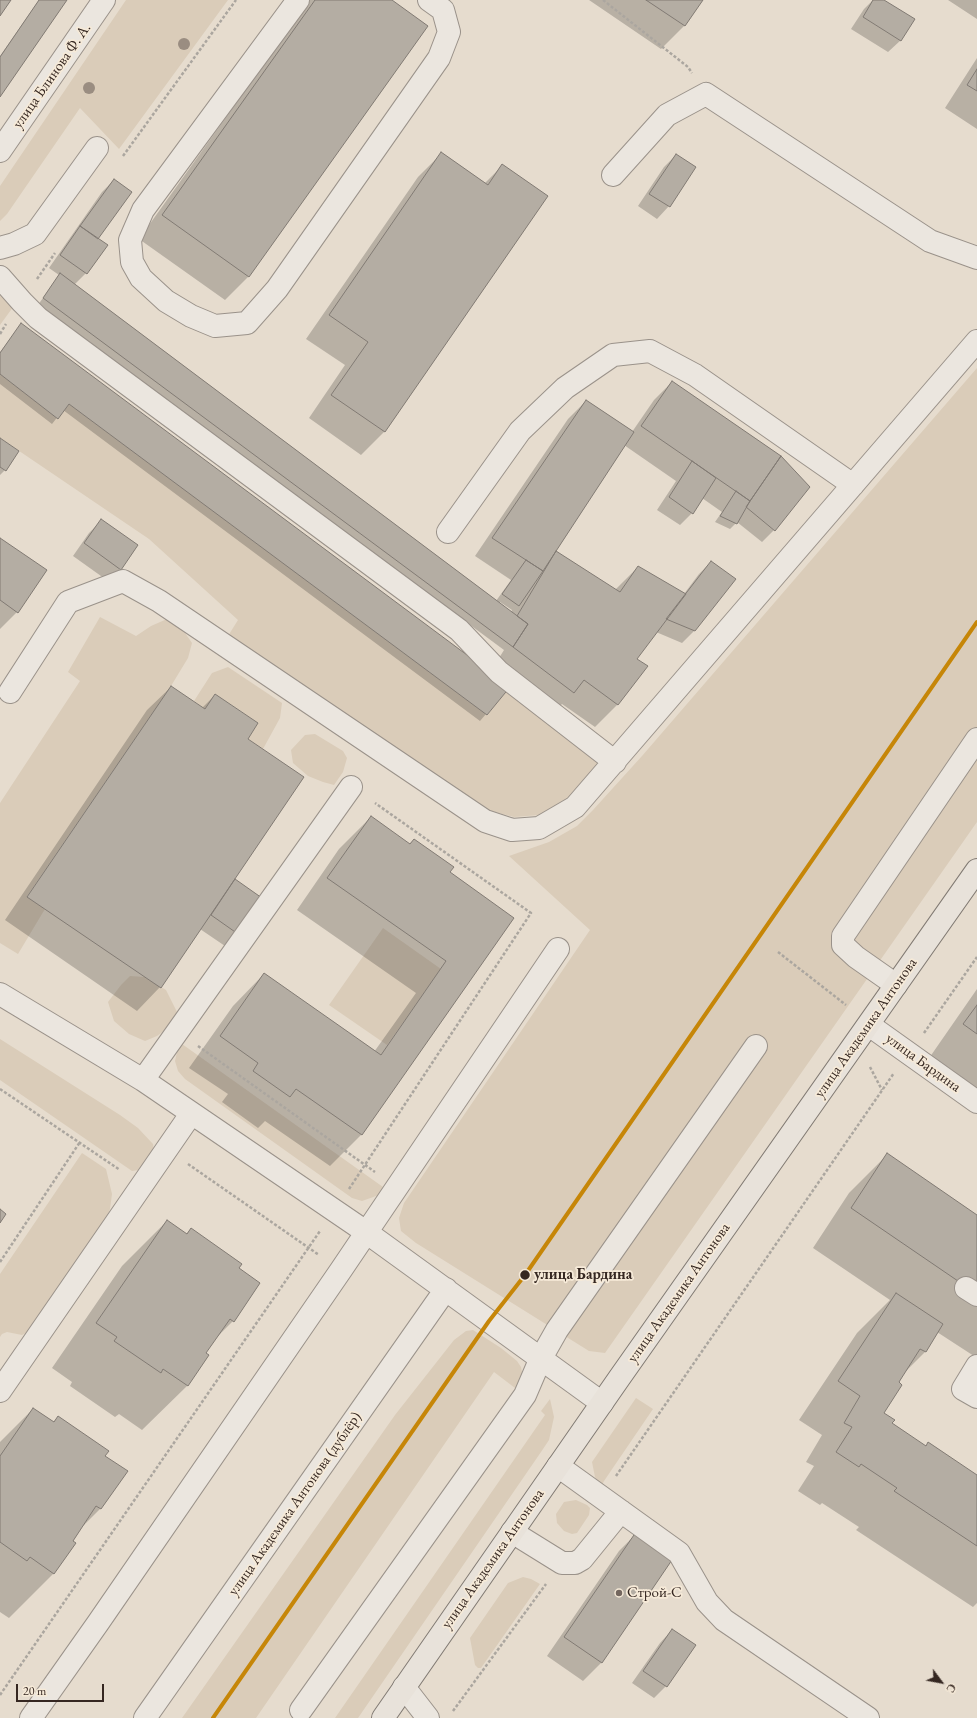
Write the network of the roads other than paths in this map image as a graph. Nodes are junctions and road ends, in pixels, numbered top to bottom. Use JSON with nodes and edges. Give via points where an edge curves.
{"nodes":[{"id":1,"x":104,"y":0,"type":"edge"},
{"id":2,"x":298,"y":0,"type":"edge"},
{"id":3,"x":429,"y":0,"type":"edge"},
{"id":4,"x":97,"y":148,"type":"dead end"},
{"id":5,"x":0,"y":151,"type":"edge"},
{"id":6,"x":613,"y":175,"type":"dead end"},
{"id":7,"x":0,"y":248,"type":"edge"},
{"id":8,"x":977,"y":258,"type":"edge"},
{"id":9,"x":0,"y":277,"type":"edge"},
{"id":10,"x":977,"y":341,"type":"edge"},
{"id":11,"x":853,"y":485,"type":"junction"},
{"id":12,"x":448,"y":532,"type":"dead end"},
{"id":13,"x":10,"y":692,"type":"dead end"},
{"id":14,"x":977,"y":740,"type":"edge"},
{"id":15,"x":615,"y":762,"type":"junction"},
{"id":16,"x":351,"y":787,"type":"dead end"},
{"id":17,"x":977,"y":870,"type":"edge"},
{"id":18,"x":558,"y":949,"type":"dead end"},
{"id":19,"x":896,"y":985,"type":"junction"},
{"id":20,"x":0,"y":994,"type":"edge"},
{"id":21,"x":869,"y":1025,"type":"junction"},
{"id":22,"x":756,"y":1046,"type":"dead end"},
{"id":23,"x":144,"y":1080,"type":"junction"},
{"id":24,"x":977,"y":1102,"type":"edge"},
{"id":25,"x":191,"y":1114,"type":"junction"},
{"id":26,"x":366,"y":1232,"type":"junction"},
{"id":27,"x":446,"y":1289,"type":"junction"},
{"id":28,"x":540,"y":1360,"type":"junction"},
{"id":29,"x":977,"y":1366,"type":"edge"},
{"id":30,"x":0,"y":1390,"type":"edge"},
{"id":31,"x":977,"y":1397,"type":"edge"},
{"id":32,"x":602,"y":1403,"type":"junction"},
{"id":33,"x":558,"y":1466,"type":"junction"},
{"id":34,"x":621,"y":1511,"type":"junction"},
{"id":35,"x":512,"y":1532,"type":"junction"},
{"id":36,"x":404,"y":1687,"type":"junction"},
{"id":37,"x":301,"y":1710,"type":"dead end"},
{"id":38,"x":31,"y":1718,"type":"edge"},
{"id":39,"x":145,"y":1718,"type":"edge"},
{"id":40,"x":383,"y":1718,"type":"edge"},
{"id":41,"x":428,"y":1718,"type":"edge"},
{"id":42,"x":868,"y":1718,"type":"edge"}],
"edges":[{"from":1,"to":5,"type":"street","name":"улица Блинова Ф. А."},
{"from":2,"to":3,"type":"street","via":[[144,210],[130,240],[132,262],[141,278],[166,301],[215,326],[247,323],[278,289],[439,58],[448,32],[443,10]]},
{"from":4,"to":7,"type":"street","via":[[35,234]]},
{"from":6,"to":8,"type":"street","via":[[667,115],[706,94],[930,241]]},
{"from":9,"to":15,"type":"street","via":[[38,318],[459,630],[499,672]]},
{"from":10,"to":11,"type":"street"},
{"from":11,"to":12,"type":"street","via":[[695,376],[650,351],[613,355],[565,388],[520,431]]},
{"from":11,"to":15,"type":"street"},
{"from":13,"to":15,"type":"street","via":[[68,602],[123,581],[165,605],[485,821],[512,830],[540,828],[575,807]]},
{"from":14,"to":19,"type":"street","via":[[842,936],[843,945],[856,957]]},
{"from":16,"to":23,"type":"street"},
{"from":17,"to":19,"type":"main road","name":"улица Академика Антонова"},
{"from":18,"to":26,"type":"street"},
{"from":19,"to":21,"type":"main road","name":"улица Академика Антонова"},
{"from":20,"to":23,"type":"street"},
{"from":21,"to":24,"type":"street","name":"улица Бардина"},
{"from":21,"to":32,"type":"main road","name":"улица Академика Антонова"},
{"from":22,"to":28,"type":"street","via":[[557,1330]]},
{"from":23,"to":25,"type":"street"},
{"from":25,"to":26,"type":"street"},
{"from":25,"to":30,"type":"street"},
{"from":26,"to":27,"type":"street"},
{"from":26,"to":38,"type":"street"},
{"from":27,"to":28,"type":"street"},
{"from":27,"to":39,"type":"street","name":"улица Академика Антонова (дублёр)"},
{"from":28,"to":32,"type":"street"},
{"from":28,"to":37,"type":"street","via":[[525,1395]]},
{"from":29,"to":31,"type":"street","via":[[963,1388]]},
{"from":32,"to":33,"type":"main road","name":"улица Академика Антонова"},
{"from":33,"to":34,"type":"street"},
{"from":33,"to":35,"type":"main road","name":"улица Академика Антонова"},
{"from":34,"to":35,"type":"street","via":[[582,1559],[575,1563],[562,1563]]},
{"from":34,"to":42,"type":"street","via":[[679,1553],[707,1602],[724,1620]]},
{"from":35,"to":36,"type":"main road","name":"улица Академика Антонова"},
{"from":36,"to":40,"type":"main road","name":"улица Академика Антонова"},
{"from":36,"to":41,"type":"street"}]}
